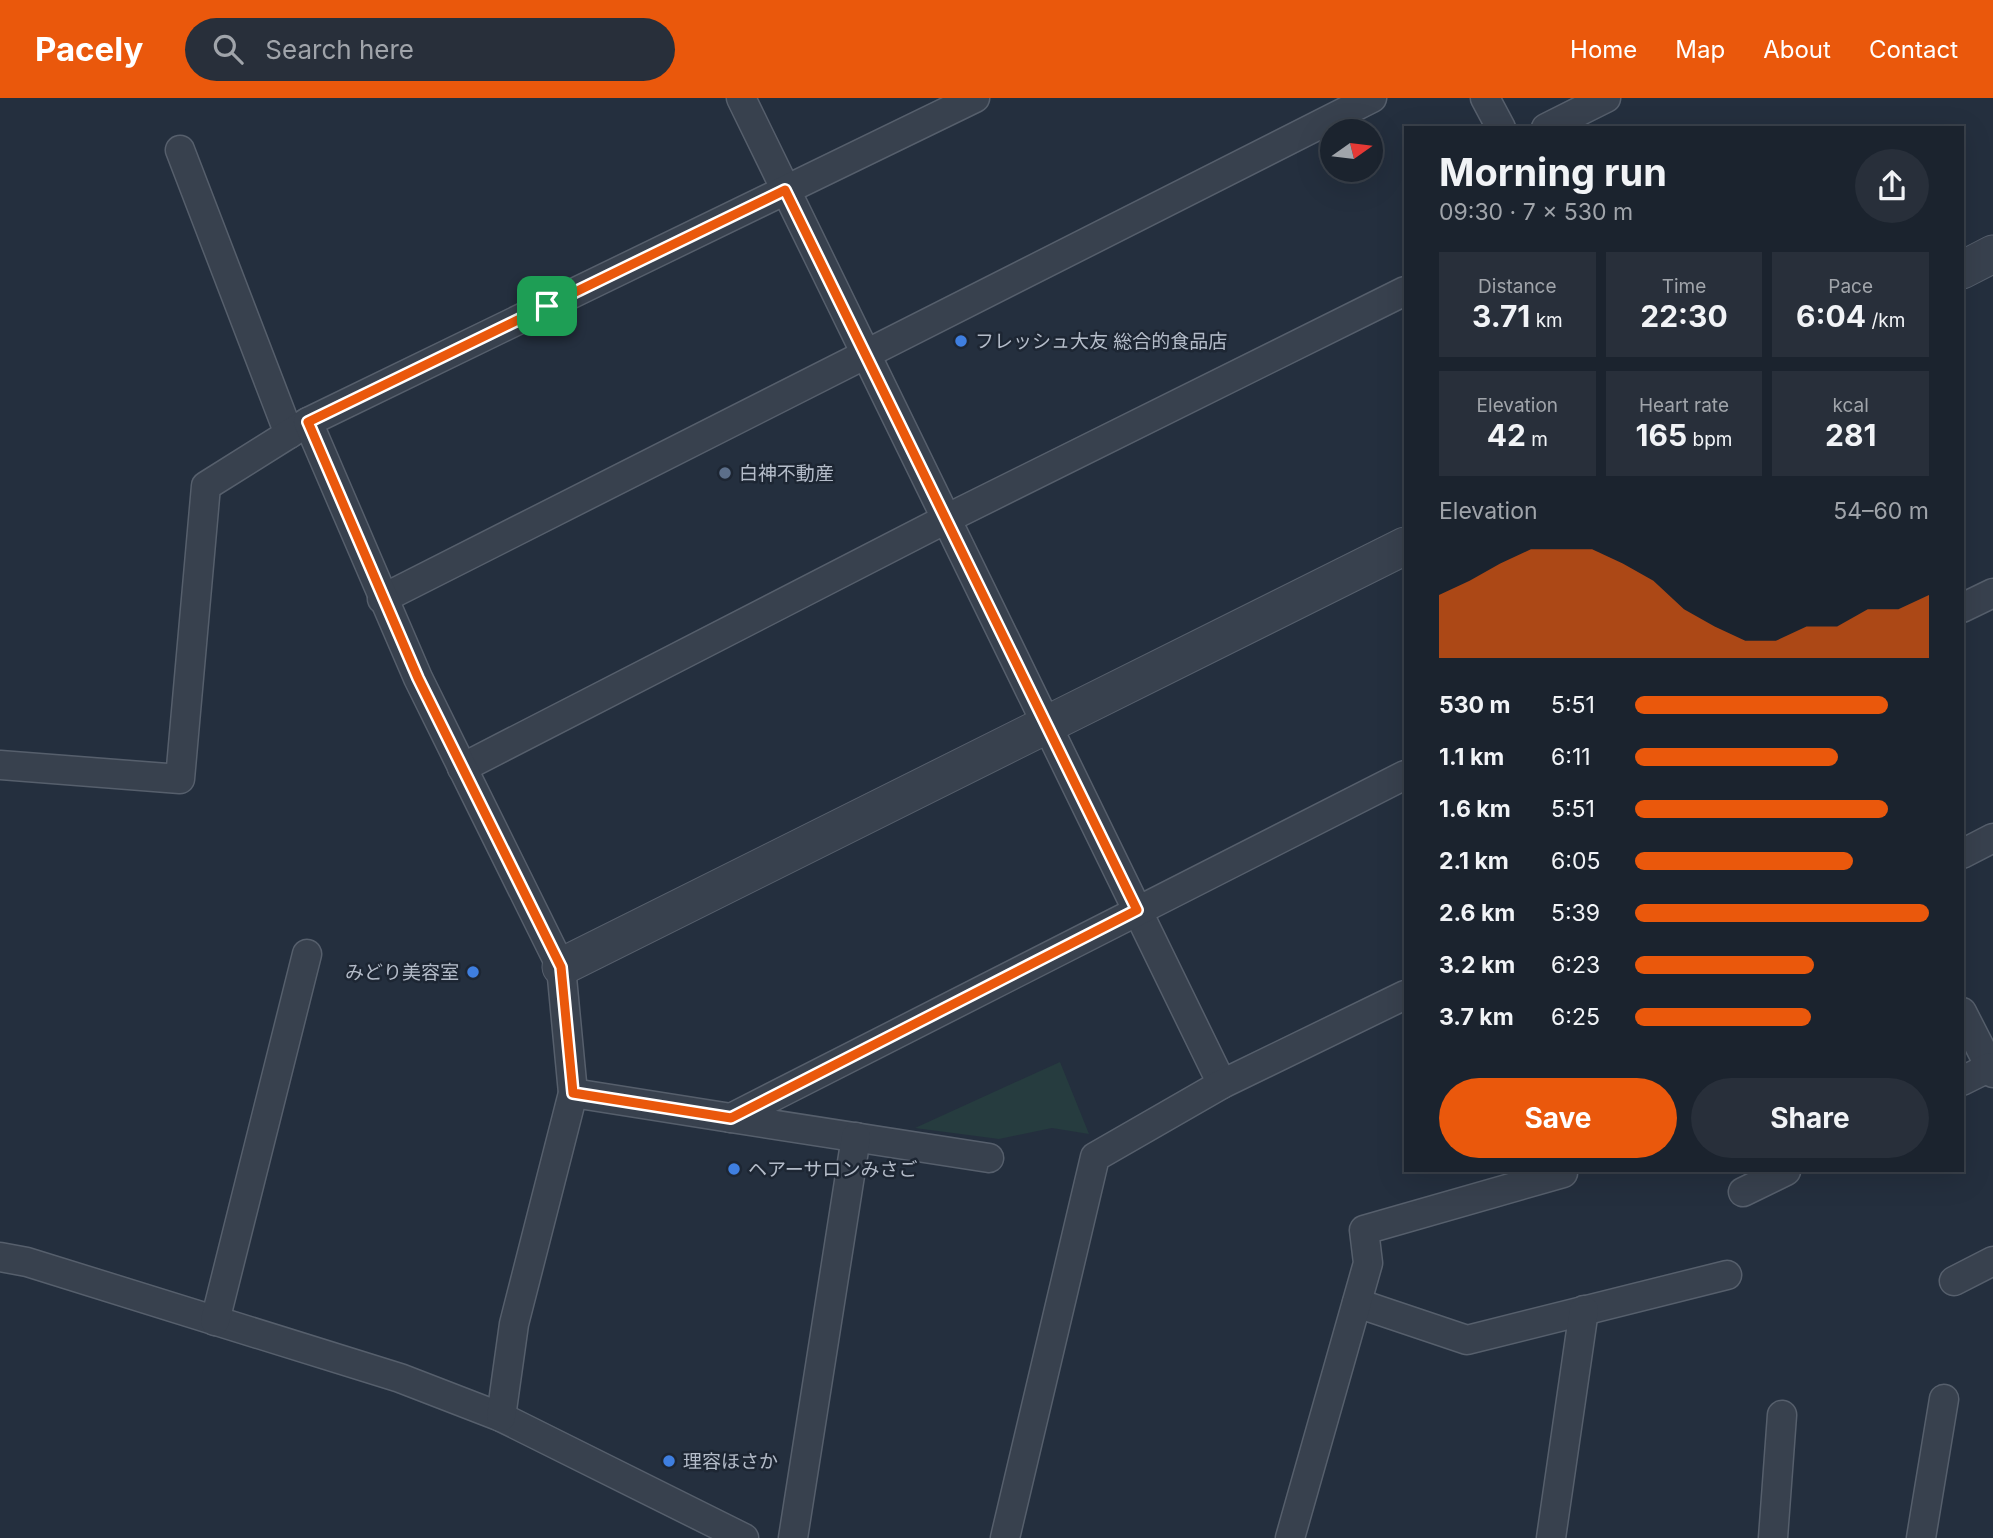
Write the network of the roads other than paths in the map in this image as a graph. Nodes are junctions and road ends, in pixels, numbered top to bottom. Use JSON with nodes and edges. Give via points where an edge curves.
{"nodes":[{"id":1,"x":741,"y":98,"type":"edge"},
{"id":2,"x":975,"y":98,"type":"edge"},
{"id":3,"x":1372,"y":98,"type":"edge"},
{"id":4,"x":1485,"y":98,"type":"edge"},
{"id":5,"x":1606,"y":98,"type":"edge"},
{"id":6,"x":1500,"y":126,"type":"edge"},
{"id":7,"x":1550,"y":126,"type":"edge"},
{"id":8,"x":180,"y":150,"type":"dead end"},
{"id":9,"x":785,"y":190,"type":"junction"},
{"id":10,"x":1993,"y":254,"type":"edge"},
{"id":11,"x":1964,"y":269,"type":"edge"},
{"id":12,"x":1404,"y":291,"type":"edge"},
{"id":13,"x":865,"y":354,"type":"junction"},
{"id":14,"x":299,"y":428,"type":"junction"},
{"id":15,"x":946,"y":519,"type":"junction"},
{"id":16,"x":1404,"y":546,"type":"edge"},
{"id":17,"x":1993,"y":593,"type":"edge"},
{"id":18,"x":382,"y":600,"type":"junction"},
{"id":19,"x":1964,"y":607,"type":"edge"},
{"id":20,"x":1047,"y":724,"type":"junction"},
{"id":21,"x":0,"y":765,"type":"edge"},
{"id":22,"x":463,"y":768,"type":"junction"},
{"id":23,"x":1404,"y":776,"type":"edge"},
{"id":24,"x":1993,"y":838,"type":"edge"},
{"id":25,"x":1964,"y":853,"type":"edge"},
{"id":26,"x":1137,"y":910,"type":"junction"},
{"id":27,"x":307,"y":954,"type":"dead end"},
{"id":28,"x":561,"y":967,"type":"junction"},
{"id":29,"x":1404,"y":995,"type":"edge"},
{"id":30,"x":1964,"y":1016,"type":"edge"},
{"id":31,"x":1992,"y":1070,"type":"edge"},
{"id":32,"x":1964,"y":1080,"type":"edge"},
{"id":33,"x":1222,"y":1084,"type":"junction"},
{"id":34,"x":573,"y":1093,"type":"junction"},
{"id":35,"x":731,"y":1118,"type":"junction"},
{"id":36,"x":856,"y":1137,"type":"junction"},
{"id":37,"x":989,"y":1158,"type":"dead end"},
{"id":38,"x":1784,"y":1172,"type":"edge"},
{"id":39,"x":1563,"y":1173,"type":"dead end"},
{"id":40,"x":1743,"y":1192,"type":"dead end"},
{"id":41,"x":0,"y":1257,"type":"edge"},
{"id":42,"x":1993,"y":1261,"type":"edge"},
{"id":43,"x":1727,"y":1275,"type":"dead end"},
{"id":44,"x":1954,"y":1281,"type":"dead end"},
{"id":45,"x":1357,"y":1303,"type":"junction"},
{"id":46,"x":1584,"y":1310,"type":"junction"},
{"id":47,"x":215,"y":1321,"type":"junction"},
{"id":48,"x":1944,"y":1399,"type":"dead end"},
{"id":49,"x":1782,"y":1415,"type":"dead end"},
{"id":50,"x":501,"y":1417,"type":"junction"},
{"id":51,"x":744,"y":1538,"type":"edge"},
{"id":52,"x":793,"y":1538,"type":"edge"},
{"id":53,"x":1005,"y":1538,"type":"edge"},
{"id":54,"x":1290,"y":1538,"type":"edge"},
{"id":55,"x":1551,"y":1538,"type":"edge"},
{"id":56,"x":1773,"y":1538,"type":"edge"},
{"id":57,"x":1921,"y":1538,"type":"edge"}],
"edges":[{"from":1,"to":9,"type":"street"},
{"from":2,"to":9,"type":"street"},
{"from":3,"to":13,"type":"street"},
{"from":4,"to":6,"type":"street"},
{"from":5,"to":7,"type":"street"},
{"from":8,"to":14,"type":"street"},
{"from":9,"to":13,"type":"street"},
{"from":9,"to":14,"type":"street"},
{"from":10,"to":11,"type":"street"},
{"from":12,"to":15,"type":"street"},
{"from":13,"to":15,"type":"street"},
{"from":13,"to":18,"type":"street"},
{"from":14,"to":18,"type":"street"},
{"from":14,"to":21,"type":"street","via":[[206,486],[180,779]]},
{"from":15,"to":20,"type":"street"},
{"from":15,"to":22,"type":"street"},
{"from":16,"to":20,"type":"street"},
{"from":17,"to":19,"type":"street"},
{"from":18,"to":22,"type":"street"},
{"from":20,"to":26,"type":"street"},
{"from":20,"to":28,"type":"street"},
{"from":22,"to":28,"type":"street"},
{"from":23,"to":26,"type":"street"},
{"from":24,"to":25,"type":"street"},
{"from":26,"to":33,"type":"street"},
{"from":26,"to":35,"type":"street"},
{"from":27,"to":47,"type":"street"},
{"from":28,"to":34,"type":"street"},
{"from":29,"to":33,"type":"street"},
{"from":30,"to":31,"type":"street"},
{"from":31,"to":32,"type":"street"},
{"from":33,"to":53,"type":"street","via":[[1095,1157]]},
{"from":34,"to":35,"type":"street"},
{"from":34,"to":50,"type":"street","via":[[514,1324]]},
{"from":35,"to":36,"type":"street"},
{"from":36,"to":37,"type":"street"},
{"from":36,"to":52,"type":"street"},
{"from":38,"to":40,"type":"street"},
{"from":39,"to":45,"type":"street","via":[[1364,1230],[1368,1263]]},
{"from":41,"to":47,"type":"street"},
{"from":42,"to":44,"type":"street"},
{"from":43,"to":46,"type":"street"},
{"from":45,"to":46,"type":"street","via":[[1467,1340]]},
{"from":45,"to":54,"type":"street"},
{"from":46,"to":55,"type":"street"},
{"from":47,"to":50,"type":"street","via":[[400,1378]]},
{"from":48,"to":57,"type":"street"},
{"from":49,"to":56,"type":"street"},
{"from":50,"to":51,"type":"street"}]}
